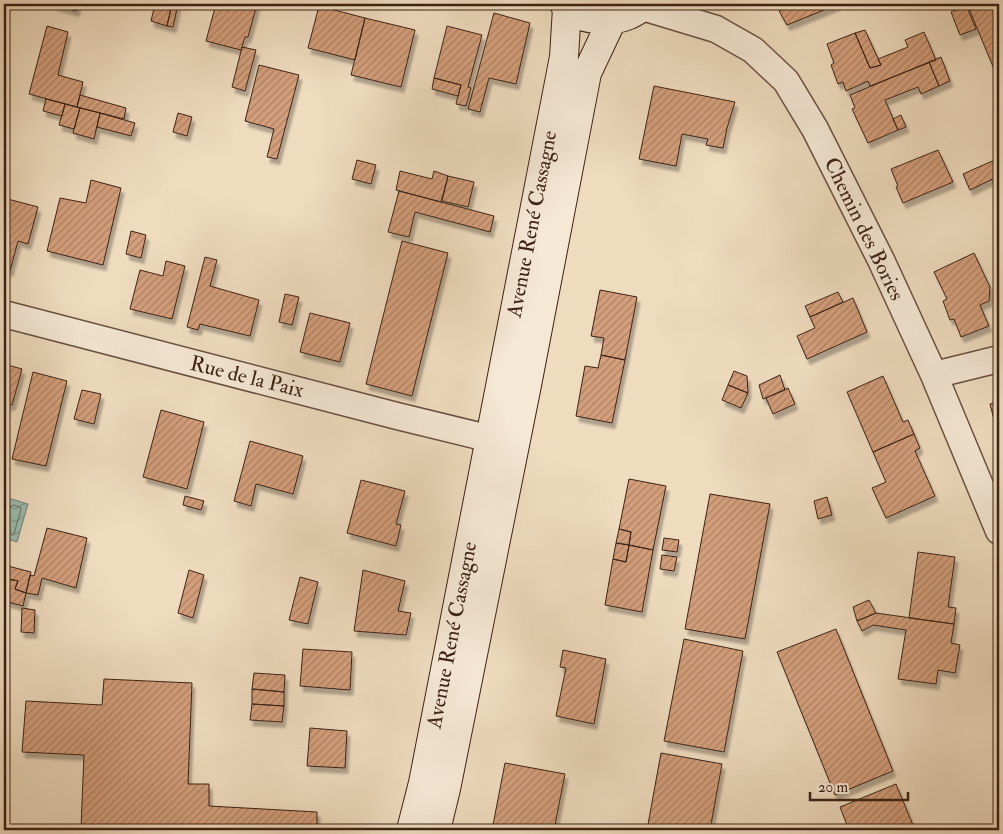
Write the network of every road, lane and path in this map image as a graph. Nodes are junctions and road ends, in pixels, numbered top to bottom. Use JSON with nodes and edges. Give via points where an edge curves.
{"nodes":[{"id":1,"x":643,"y":5,"type":"edge"},
{"id":2,"x":566,"y":6,"type":"edge"},
{"id":3,"x":612,"y":20,"type":"junction"},
{"id":4,"x":4,"y":314,"type":"edge"},
{"id":5,"x":999,"y":359,"type":"edge"},
{"id":6,"x":934,"y":375,"type":"junction"},
{"id":7,"x":502,"y":442,"type":"junction"},
{"id":8,"x":999,"y":531,"type":"edge"},
{"id":9,"x":411,"y":830,"type":"edge"},
{"id":10,"x":436,"y":830,"type":"edge"}],
"edges":[{"from":1,"to":3,"type":"main road","via":[[629,16]]},
{"from":1,"to":6,"type":"street","name":"Chemin des Bories","via":[[716,29],[753,50],[786,81],[824,146]]},
{"from":2,"to":3,"type":"main road","via":[[588,19]]},
{"from":2,"to":7,"type":"main road","name":"Avenue René Cassagne","via":[[564,57]]},
{"from":3,"to":7,"type":"main road","name":"Avenue René Cassagne","via":[[587,73]]},
{"from":4,"to":7,"type":"street","name":"Rue de la Paix"},
{"from":5,"to":6,"type":"street"},
{"from":6,"to":8,"type":"street","name":"Chemin des Bories"},
{"from":7,"to":9,"type":"main road","name":"Avenue René Cassagne","via":[[479,490],[423,783]]},
{"from":7,"to":10,"type":"main road","name":"Avenue René Cassagne","via":[[452,759]]}]}
